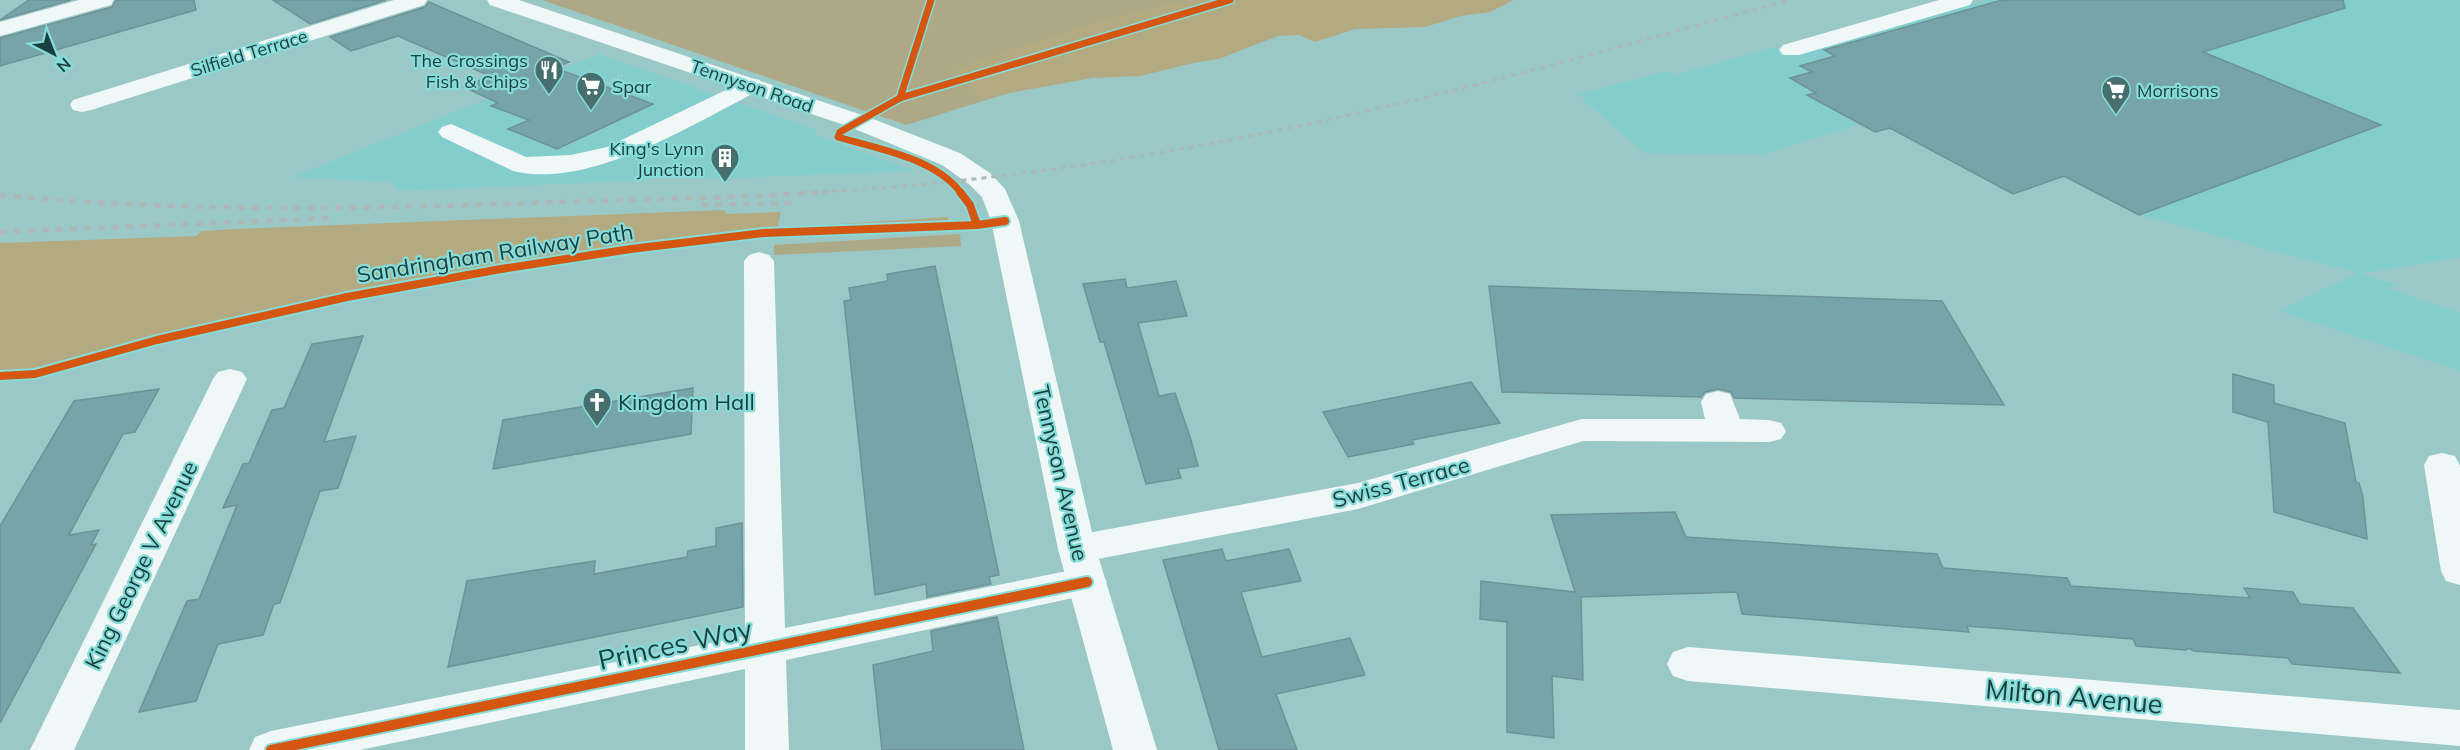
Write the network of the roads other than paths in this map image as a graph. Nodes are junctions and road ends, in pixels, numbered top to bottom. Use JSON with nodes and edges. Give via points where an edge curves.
{"nodes":[{"id":1,"x":103,"y":0,"type":"edge"},
{"id":2,"x":416,"y":0,"type":"edge"},
{"id":3,"x":498,"y":0,"type":"edge"},
{"id":4,"x":1962,"y":0,"type":"edge"},
{"id":5,"x":0,"y":29,"type":"edge"},
{"id":6,"x":1791,"y":50,"type":"dead end"},
{"id":7,"x":751,"y":85,"type":"junction"},
{"id":8,"x":82,"y":105,"type":"dead end"},
{"id":9,"x":451,"y":132,"type":"dead end"},
{"id":10,"x":995,"y":195,"type":"joint"},
{"id":11,"x":759,"y":261,"type":"dead end"},
{"id":12,"x":230,"y":379,"type":"dead end"},
{"id":13,"x":1769,"y":430,"type":"dead end"},
{"id":14,"x":2442,"y":465,"type":"dead end"},
{"id":15,"x":1082,"y":566,"type":"junction"},
{"id":16,"x":2460,"y":571,"type":"edge"},
{"id":17,"x":766,"y":648,"type":"junction"},
{"id":18,"x":1688,"y":664,"type":"dead end"},
{"id":19,"x":2460,"y":728,"type":"edge"},
{"id":20,"x":52,"y":750,"type":"edge"},
{"id":21,"x":272,"y":750,"type":"edge"},
{"id":22,"x":767,"y":750,"type":"edge"},
{"id":23,"x":1135,"y":750,"type":"edge"}],
"edges":[{"from":1,"to":5,"type":"street"},
{"from":2,"to":8,"type":"street","name":"Silfield Terrace"},
{"from":3,"to":7,"type":"street","name":"Tennyson Road"},
{"from":4,"to":6,"type":"street"},
{"from":7,"to":9,"type":"street","via":[[615,153],[571,163],[522,165]]},
{"from":7,"to":10,"type":"street","name":"Tennyson Road","via":[[951,159]]},
{"from":10,"to":15,"type":"street","name":"Tennyson Avenue","via":[[1005,221]]},
{"from":11,"to":17,"type":"street"},
{"from":12,"to":20,"type":"street","name":"King George V Avenue"},
{"from":13,"to":15,"type":"street","name":"Swiss Terrace","via":[[1722,416],[1582,430],[1358,496]]},
{"from":14,"to":16,"type":"street"},
{"from":15,"to":17,"type":"street","name":"Princes Way"},
{"from":15,"to":23,"type":"street","name":"Tennyson Avenue"},
{"from":17,"to":21,"type":"street","name":"Princes Way"},
{"from":17,"to":22,"type":"street"},
{"from":18,"to":19,"type":"street","name":"Milton Avenue"}]}
